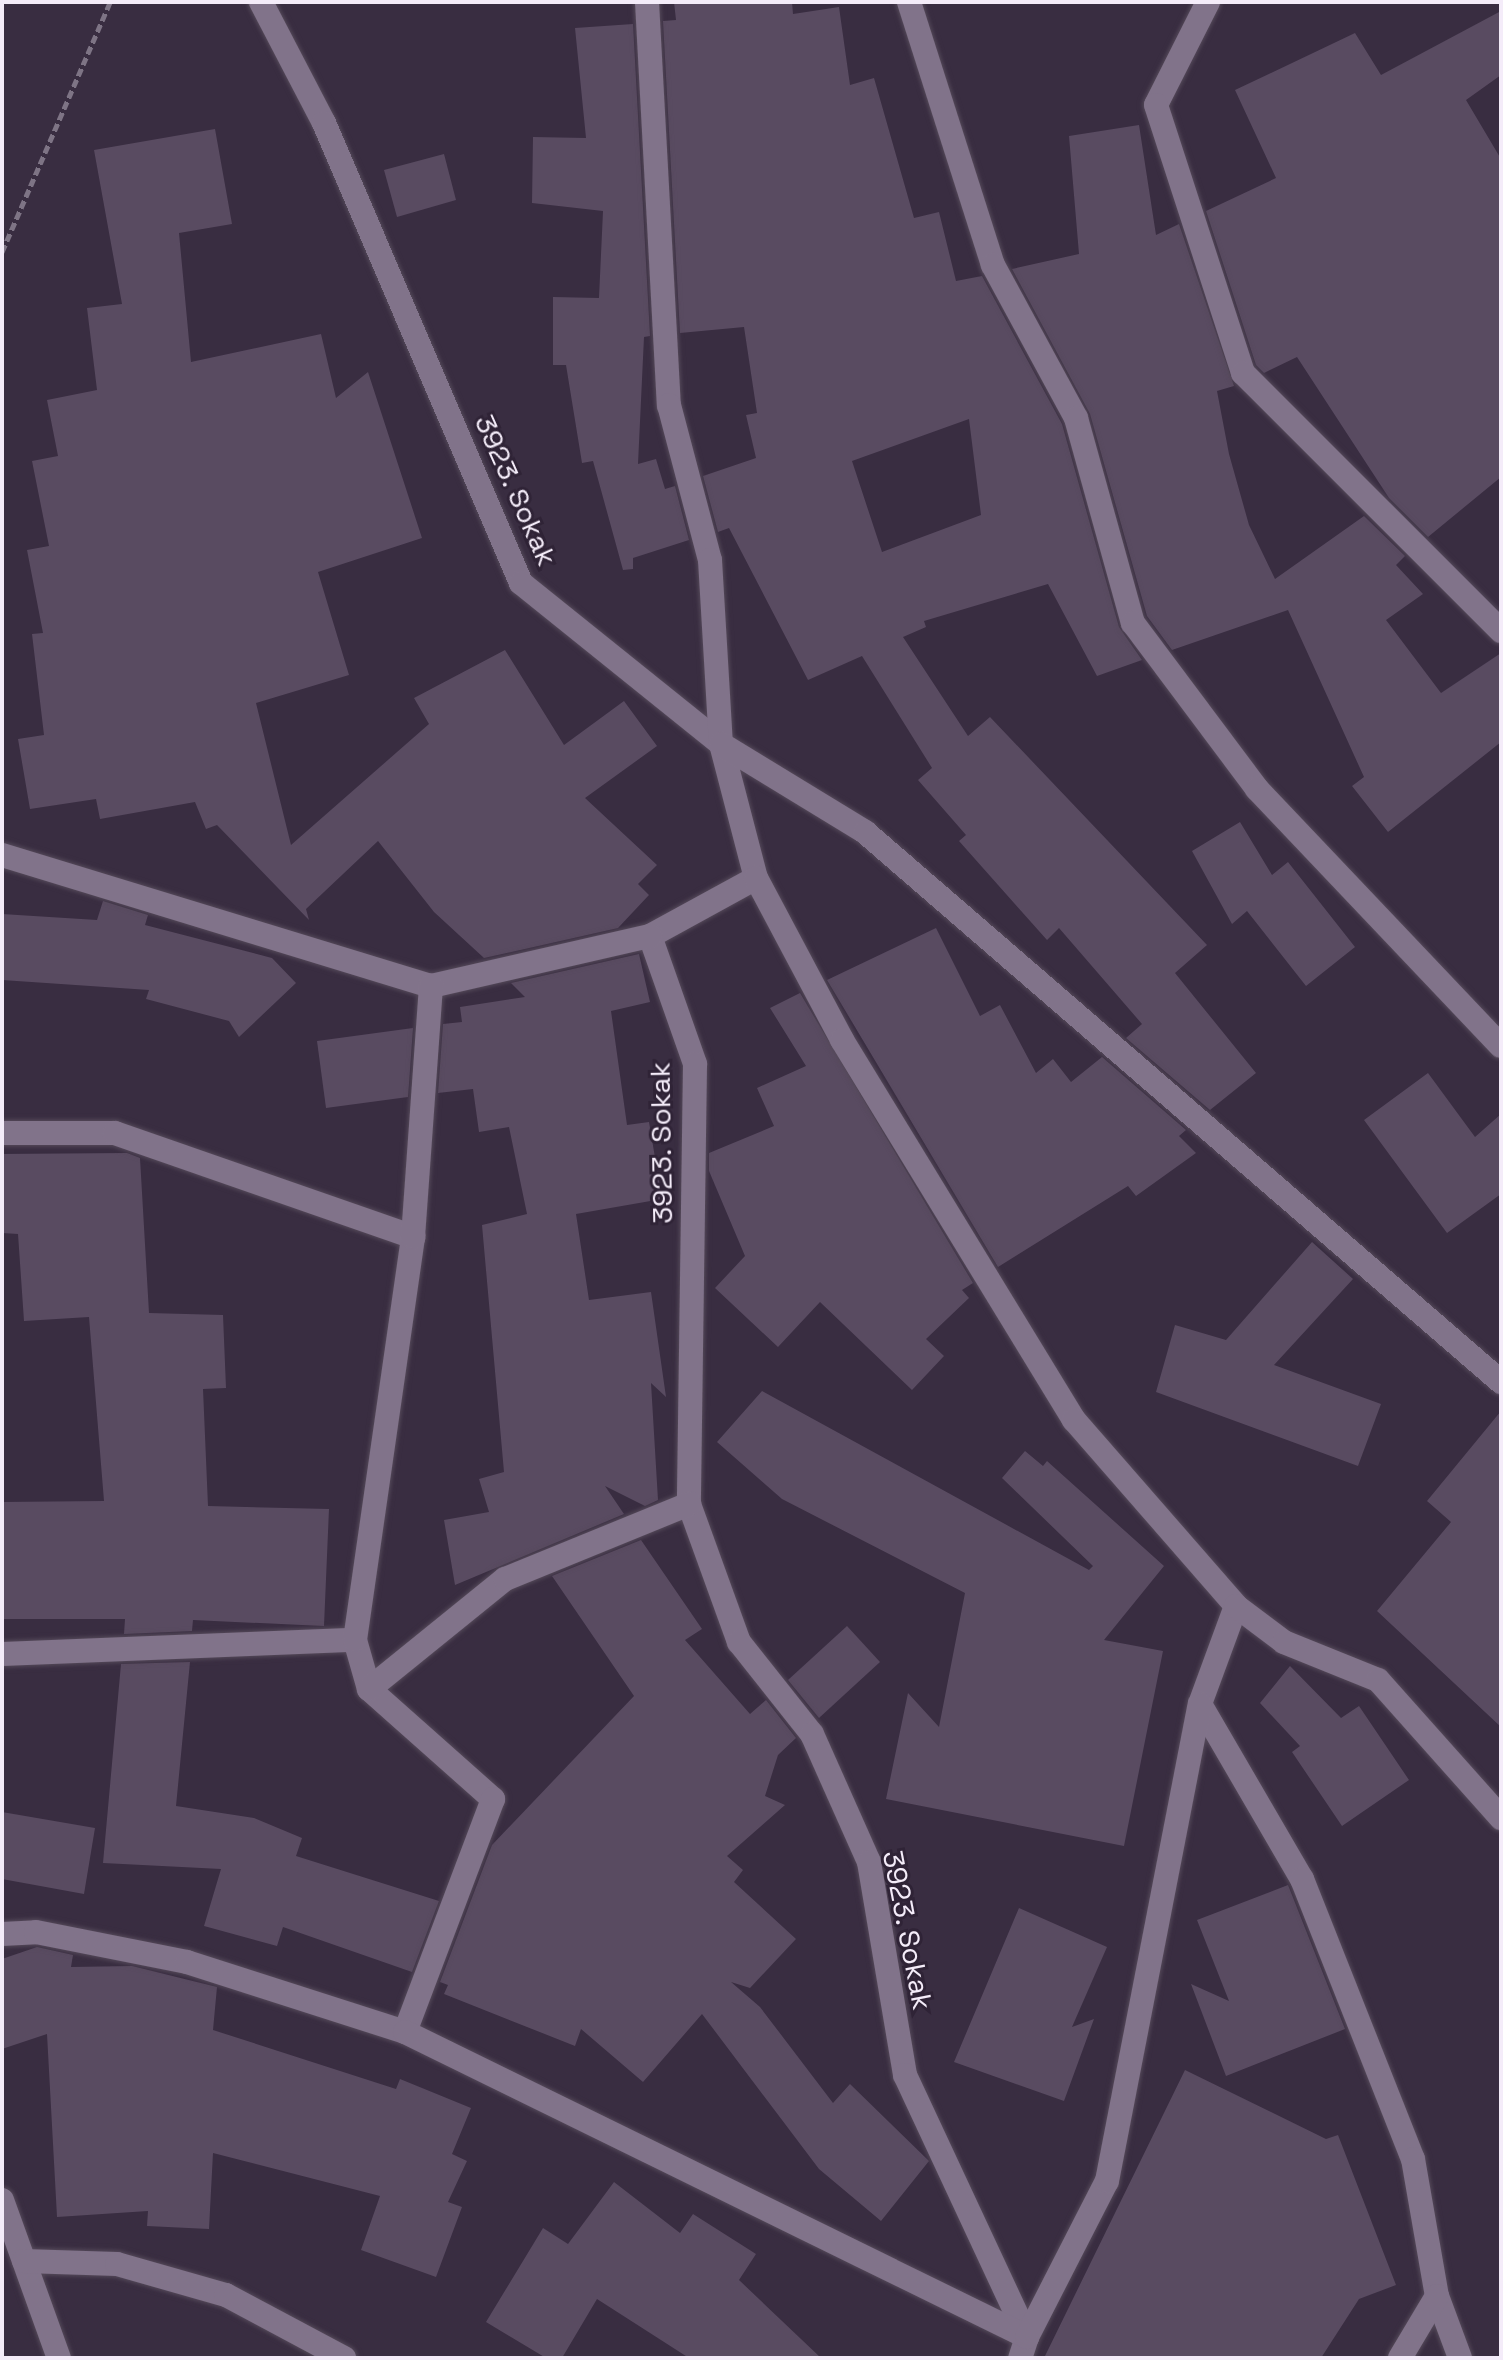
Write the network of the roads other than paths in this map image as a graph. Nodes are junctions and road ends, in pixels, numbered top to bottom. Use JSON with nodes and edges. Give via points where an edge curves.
{"nodes":[{"id":1,"x":261,"y":2,"type":"edge"},
{"id":2,"x":647,"y":2,"type":"edge"},
{"id":3,"x":909,"y":2,"type":"edge"},
{"id":4,"x":1208,"y":2,"type":"edge"},
{"id":5,"x":1501,"y":631,"type":"edge"},
{"id":6,"x":721,"y":744,"type":"junction"},
{"id":7,"x":2,"y":855,"type":"edge"},
{"id":8,"x":756,"y":878,"type":"junction"},
{"id":9,"x":650,"y":936,"type":"junction"},
{"id":10,"x":431,"y":986,"type":"junction"},
{"id":11,"x":1501,"y":1046,"type":"edge"},
{"id":12,"x":2,"y":1133,"type":"edge"},
{"id":13,"x":413,"y":1237,"type":"junction"},
{"id":14,"x":1501,"y":1382,"type":"edge"},
{"id":15,"x":689,"y":1504,"type":"junction"},
{"id":16,"x":1236,"y":1606,"type":"junction"},
{"id":17,"x":355,"y":1640,"type":"junction"},
{"id":18,"x":2,"y":1654,"type":"edge"},
{"id":19,"x":369,"y":1689,"type":"junction"},
{"id":20,"x":1200,"y":1704,"type":"junction"},
{"id":21,"x":1501,"y":1818,"type":"edge"},
{"id":22,"x":2,"y":1934,"type":"edge"},
{"id":23,"x":405,"y":2032,"type":"junction"},
{"id":24,"x":2,"y":2200,"type":"edge"},
{"id":25,"x":24,"y":2261,"type":"junction"},
{"id":26,"x":1437,"y":2296,"type":"junction"},
{"id":27,"x":1024,"y":2347,"type":"edge"},
{"id":28,"x":59,"y":2358,"type":"edge"},
{"id":29,"x":344,"y":2358,"type":"edge"},
{"id":30,"x":1400,"y":2358,"type":"edge"},
{"id":31,"x":1460,"y":2358,"type":"edge"}],
"edges":[{"from":1,"to":6,"type":"street","name":"3923. Sokak","via":[[324,123],[521,583]]},
{"from":2,"to":6,"type":"street","via":[[669,405],[710,560]]},
{"from":3,"to":11,"type":"street","via":[[993,265],[1076,418],[1133,623],[1257,789]]},
{"from":4,"to":5,"type":"street","via":[[1156,105],[1243,373]]},
{"from":6,"to":8,"type":"street"},
{"from":6,"to":14,"type":"street","name":"3923. Sokak","via":[[865,832]]},
{"from":7,"to":10,"type":"street"},
{"from":8,"to":9,"type":"street"},
{"from":8,"to":16,"type":"street","via":[[873,1093],[1074,1420]]},
{"from":9,"to":10,"type":"street"},
{"from":9,"to":15,"type":"street","name":"3923. Sokak","via":[[695,1064]]},
{"from":10,"to":13,"type":"street"},
{"from":12,"to":13,"type":"street","via":[[115,1133]]},
{"from":13,"to":17,"type":"street"},
{"from":15,"to":19,"type":"street","via":[[505,1579]]},
{"from":15,"to":27,"type":"street","name":"3923. Sokak","via":[[739,1642],[812,1734],[869,1862],[905,2075]]},
{"from":16,"to":20,"type":"street"},
{"from":16,"to":21,"type":"street","via":[[1284,1642],[1378,1680]]},
{"from":17,"to":18,"type":"street"},
{"from":17,"to":19,"type":"street"},
{"from":19,"to":23,"type":"street","via":[[493,1799]]},
{"from":20,"to":26,"type":"street","via":[[1302,1879],[1413,2159]]},
{"from":20,"to":27,"type":"street","via":[[1107,2181]]},
{"from":22,"to":23,"type":"street","via":[[36,1932],[187,1962]]},
{"from":23,"to":27,"type":"street"},
{"from":24,"to":25,"type":"street"},
{"from":25,"to":28,"type":"street"},
{"from":25,"to":29,"type":"street","via":[[117,2264],[226,2295]]},
{"from":26,"to":30,"type":"street"},
{"from":26,"to":31,"type":"street"}]}
